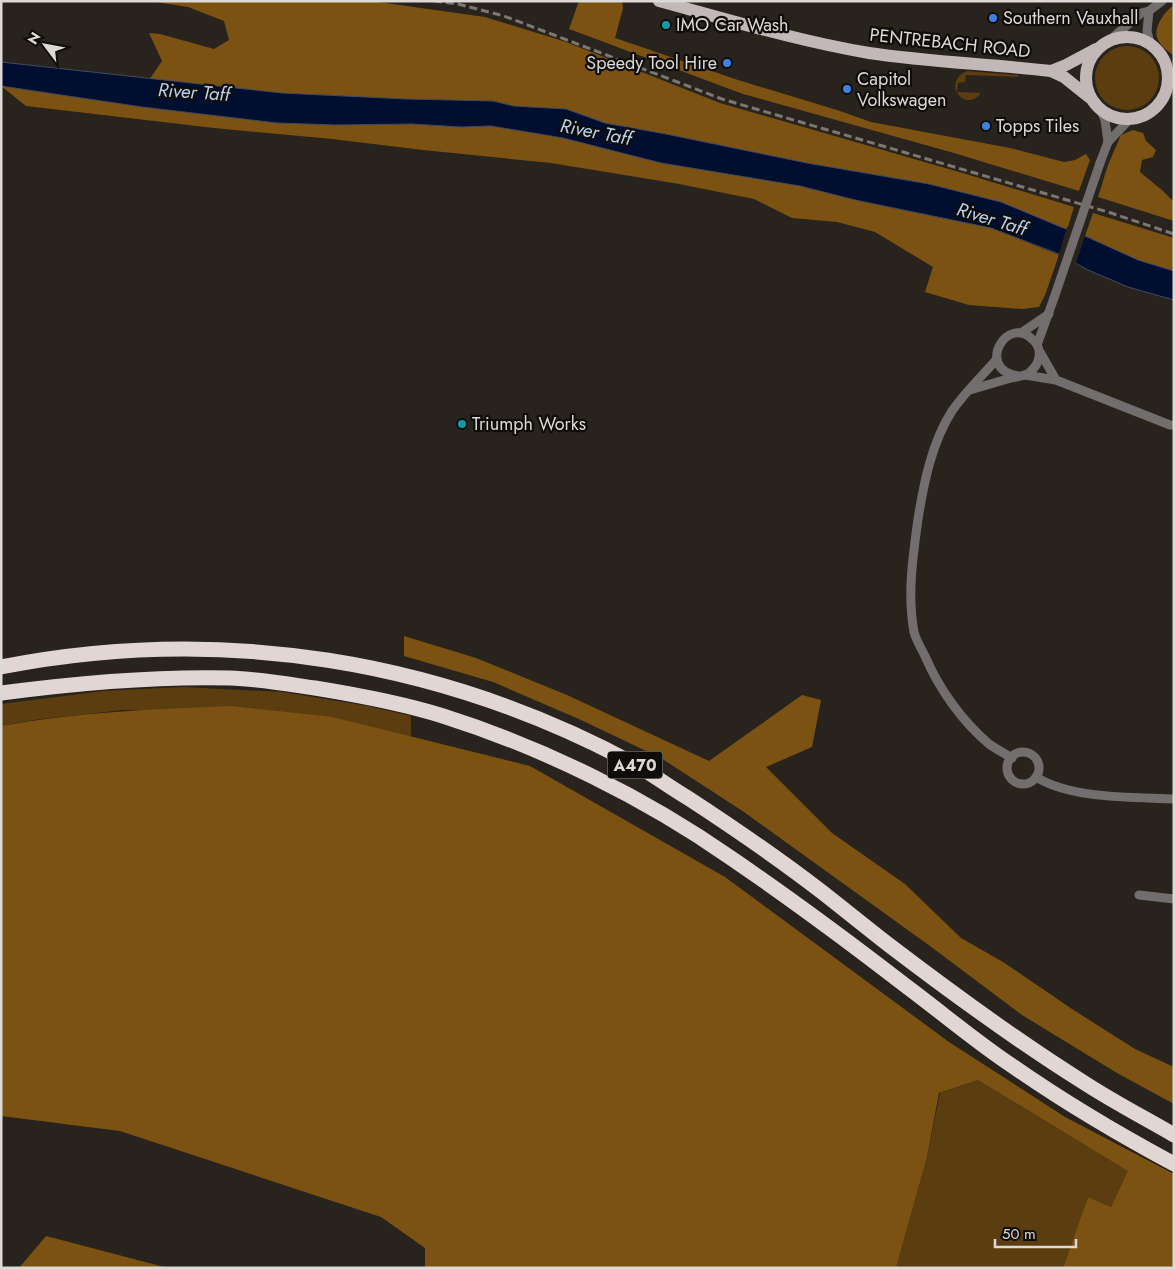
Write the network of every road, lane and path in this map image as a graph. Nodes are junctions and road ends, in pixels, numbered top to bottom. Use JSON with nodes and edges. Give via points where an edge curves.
{"nodes":[{"id":1,"x":659,"y":1,"type":"edge"},
{"id":2,"x":1162,"y":1,"type":"edge"},
{"id":3,"x":1149,"y":11,"type":"junction"},
{"id":4,"x":1110,"y":40,"type":"junction"},
{"id":5,"x":1150,"y":43,"type":"junction"},
{"id":6,"x":1099,"y":47,"type":"junction"},
{"id":7,"x":1160,"y":54,"type":"junction"},
{"id":8,"x":1174,"y":65,"type":"edge"},
{"id":9,"x":1051,"y":71,"type":"junction"},
{"id":10,"x":1169,"y":94,"type":"edge"},
{"id":11,"x":1089,"y":97,"type":"junction"},
{"id":12,"x":1102,"y":111,"type":"junction"},
{"id":13,"x":1130,"y":119,"type":"junction"},
{"id":14,"x":1108,"y":142,"type":"junction"},
{"id":15,"x":1049,"y":314,"type":"junction"},
{"id":16,"x":1021,"y":333,"type":"junction"},
{"id":17,"x":1038,"y":348,"type":"junction"},
{"id":18,"x":997,"y":359,"type":"junction"},
{"id":19,"x":1022,"y":376,"type":"junction"},
{"id":20,"x":1056,"y":380,"type":"junction"},
{"id":21,"x":970,"y":390,"type":"junction"},
{"id":22,"x":1174,"y":425,"type":"edge"},
{"id":23,"x":1,"y":667,"type":"edge"},
{"id":24,"x":1,"y":693,"type":"edge"},
{"id":25,"x":1012,"y":758,"type":"junction"},
{"id":26,"x":1036,"y":777,"type":"junction"},
{"id":27,"x":1174,"y":799,"type":"edge"},
{"id":28,"x":1139,"y":895,"type":"dead end"},
{"id":29,"x":1174,"y":899,"type":"edge"},
{"id":30,"x":1174,"y":1134,"type":"edge"},
{"id":31,"x":1174,"y":1164,"type":"edge"}],
"edges":[{"from":1,"to":9,"type":"main road","name":"PENTREBACH ROAD","via":[[846,49]]},
{"from":2,"to":3,"type":"street"},
{"from":3,"to":4,"type":"street","via":[[1141,13]]},
{"from":3,"to":5,"type":"street","via":[[1147,31]]},
{"from":4,"to":5,"type":"main road","via":[[1136,37]]},
{"from":4,"to":6,"type":"main road"},
{"from":5,"to":7,"type":"main road"},
{"from":6,"to":9,"type":"main road","name":"PENTREBACH ROAD"},
{"from":6,"to":11,"type":"main road","via":[[1086,69]]},
{"from":7,"to":8,"type":"main road"},
{"from":7,"to":10,"type":"main road","via":[[1168,72]]},
{"from":9,"to":11,"type":"main road","name":"PENTREBACH ROAD"},
{"from":10,"to":13,"type":"main road","via":[[1148,113]]},
{"from":11,"to":12,"type":"main road"},
{"from":12,"to":13,"type":"main road","via":[[1112,117]]},
{"from":12,"to":14,"type":"street"},
{"from":13,"to":14,"type":"street"},
{"from":14,"to":15,"type":"street","bridge":true},
{"from":15,"to":16,"type":"street"},
{"from":15,"to":17,"type":"street"},
{"from":16,"to":17,"type":"street","via":[[1033,339]]},
{"from":16,"to":18,"type":"street","via":[[1003,339]]},
{"from":17,"to":19,"type":"street","via":[[1036,366]]},
{"from":17,"to":20,"type":"street"},
{"from":18,"to":19,"type":"street","via":[[1005,372]]},
{"from":18,"to":21,"type":"street"},
{"from":19,"to":20,"type":"street"},
{"from":19,"to":21,"type":"street"},
{"from":20,"to":22,"type":"street"},
{"from":21,"to":25,"type":"street","via":[[952,411],[938,439],[928,471],[913,554],[910,598],[914,633],[945,693],[971,728]]},
{"from":23,"to":30,"type":"highway","number":"A470","via":[[139,649],[270,652],[320,658],[428,681],[486,698],[544,721],[639,767],[712,814],[820,890],[886,943],[1018,1039],[1084,1083]]},
{"from":24,"to":31,"type":"highway","number":"A470","via":[[144,680],[232,678],[296,685],[391,702],[443,716],[519,743],[622,792],[679,824],[868,957],[1008,1063],[1078,1110]]},
{"from":25,"to":26,"type":"street","via":[[1021,753],[1031,754],[1038,762]]},
{"from":25,"to":26,"type":"street","via":[[1008,772],[1013,781],[1028,783]]},
{"from":26,"to":27,"type":"street","via":[[1048,784],[1109,796]]},
{"from":28,"to":29,"type":"street"}]}
